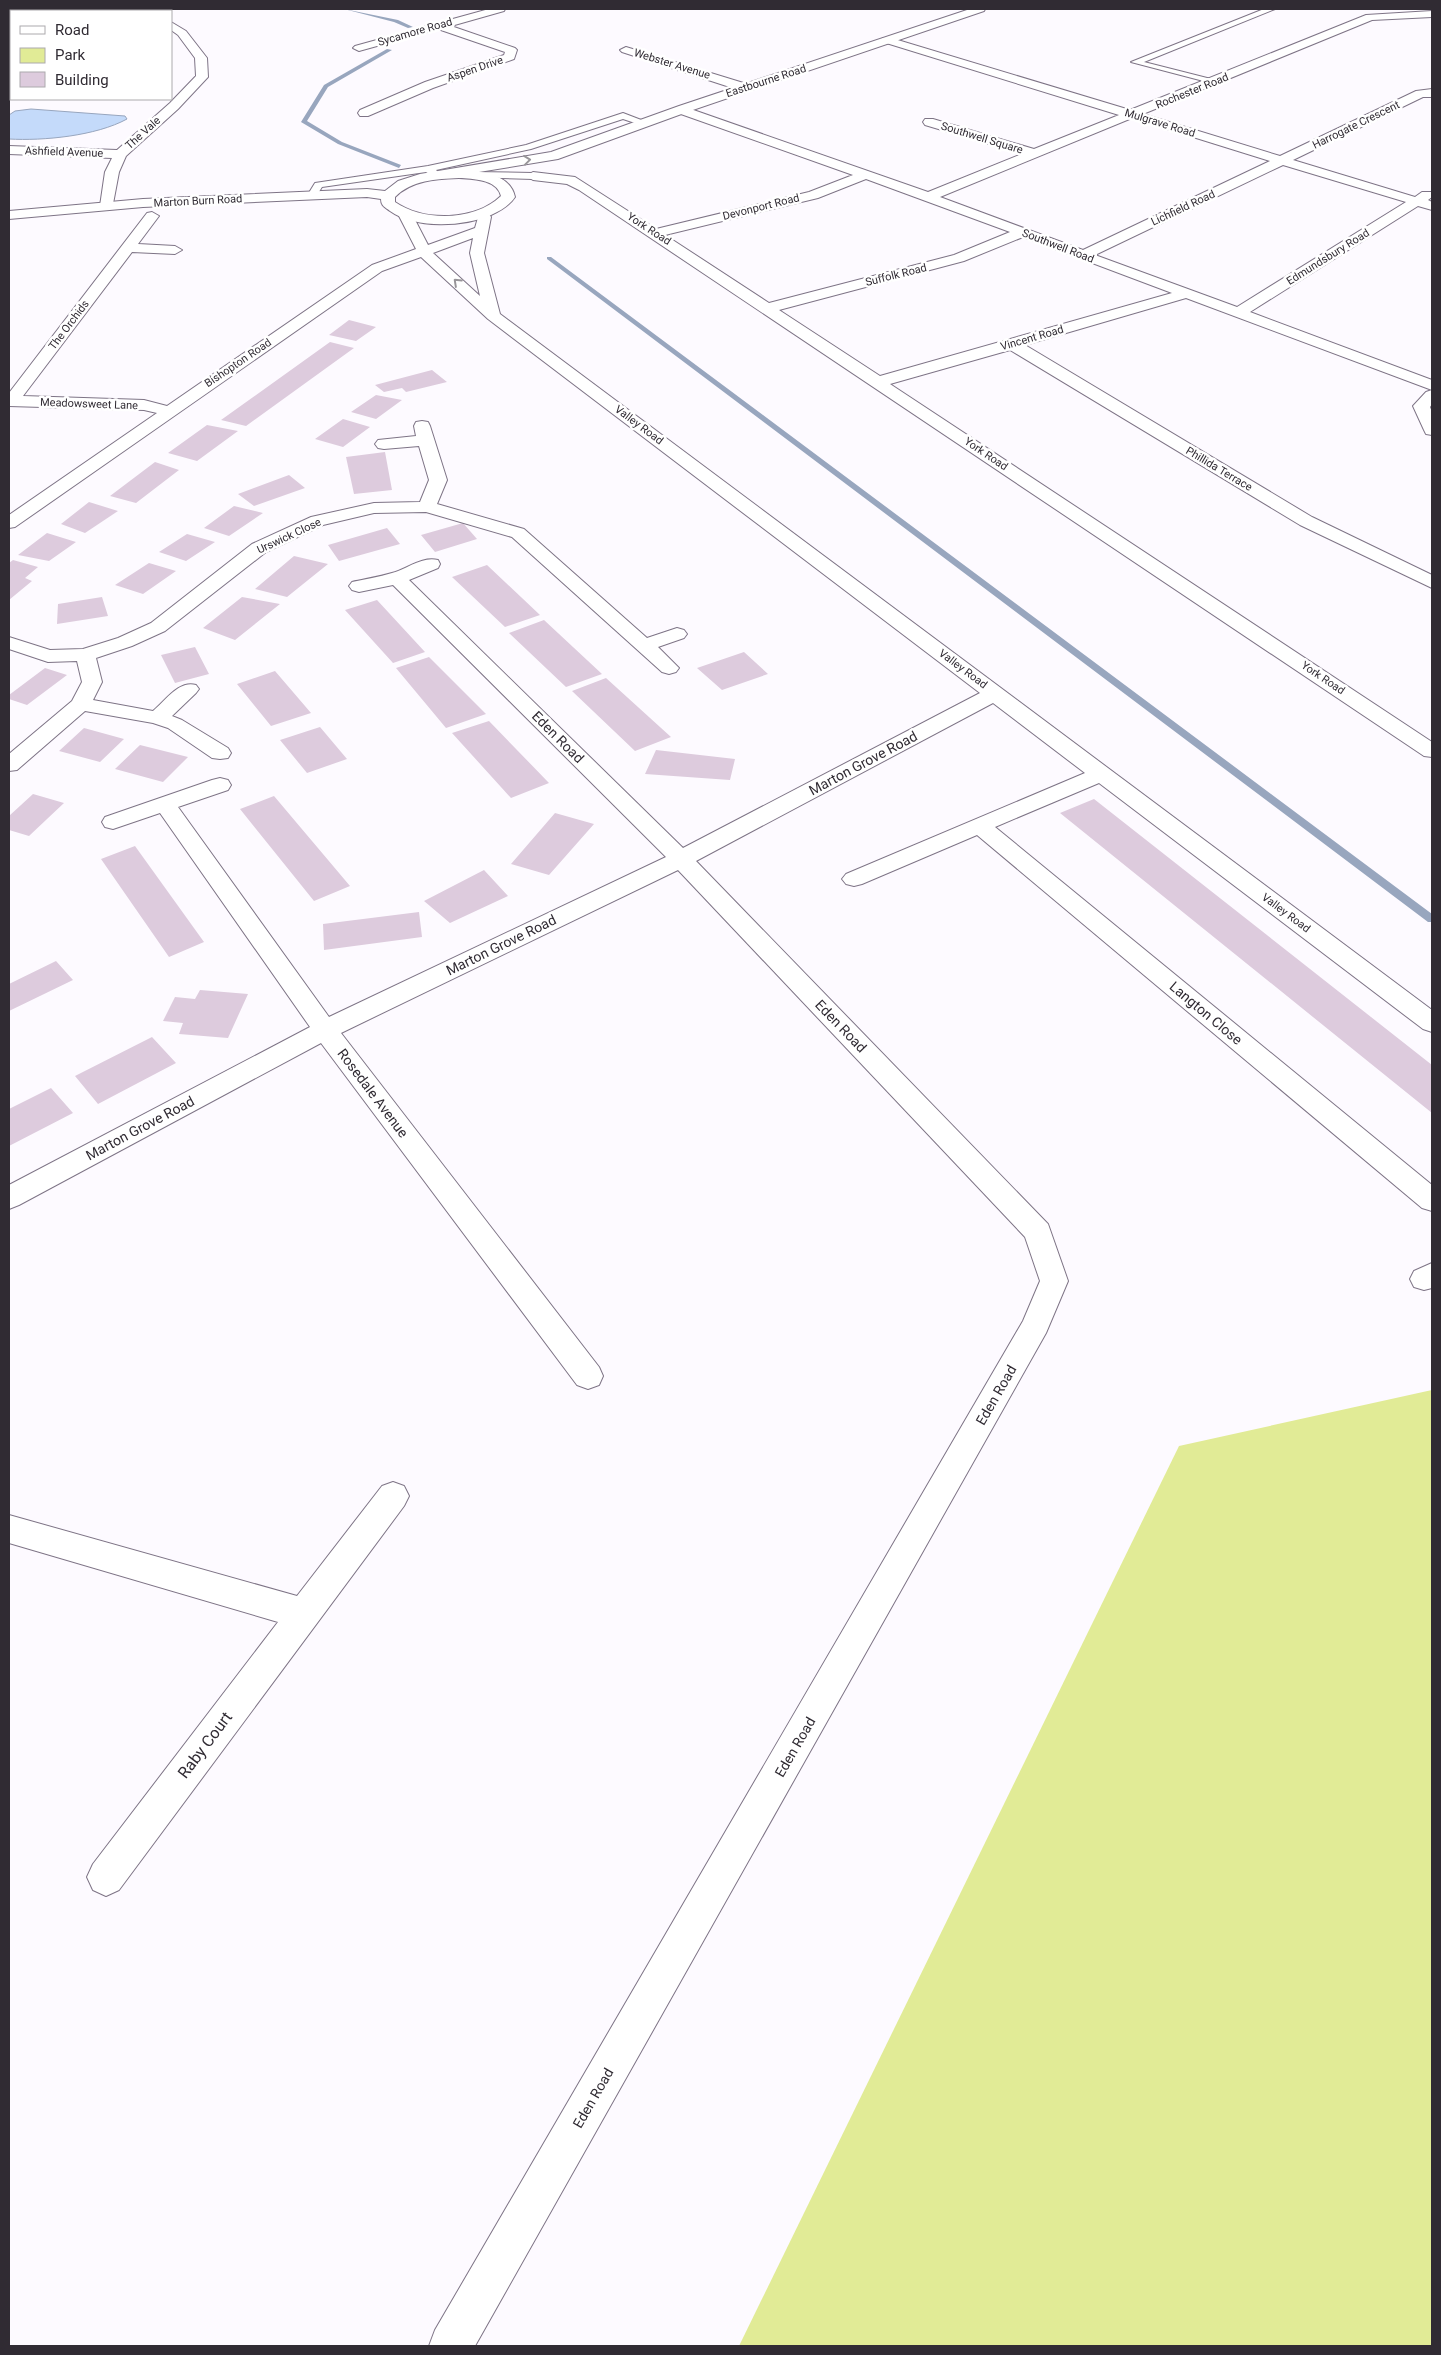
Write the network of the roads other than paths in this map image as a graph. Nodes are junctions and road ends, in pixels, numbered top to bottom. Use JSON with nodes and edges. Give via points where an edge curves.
{"nodes":[{"id":1,"x":500,"y":9,"type":"edge"},
{"id":2,"x":980,"y":9,"type":"edge"},
{"id":3,"x":1271,"y":9,"type":"edge"},
{"id":4,"x":1432,"y":14,"type":"edge"},
{"id":5,"x":172,"y":26,"type":"edge"},
{"id":6,"x":439,"y":26,"type":"junction"},
{"id":7,"x":887,"y":40,"type":"junction"},
{"id":8,"x":359,"y":48,"type":"dead end"},
{"id":9,"x":626,"y":50,"type":"dead end"},
{"id":10,"x":1212,"y":82,"type":"junction"},
{"id":11,"x":746,"y":88,"type":"junction"},
{"id":12,"x":1432,"y":93,"type":"edge"},
{"id":13,"x":682,"y":110,"type":"junction"},
{"id":14,"x":364,"y":113,"type":"dead end"},
{"id":15,"x":1134,"y":115,"type":"junction"},
{"id":16,"x":928,"y":122,"type":"dead end"},
{"id":17,"x":644,"y":123,"type":"junction"},
{"id":18,"x":9,"y":150,"type":"edge"},
{"id":19,"x":120,"y":154,"type":"junction"},
{"id":20,"x":1035,"y":154,"type":"junction"},
{"id":21,"x":553,"y":156,"type":"junction"},
{"id":22,"x":1282,"y":161,"type":"junction"},
{"id":23,"x":436,"y":173,"type":"junction"},
{"id":24,"x":472,"y":175,"type":"junction"},
{"id":25,"x":865,"y":175,"type":"junction"},
{"id":26,"x":533,"y":176,"type":"junction"},
{"id":27,"x":1432,"y":191,"type":"edge"},
{"id":28,"x":508,"y":192,"type":"junction"},
{"id":29,"x":312,"y":196,"type":"junction"},
{"id":30,"x":388,"y":196,"type":"junction"},
{"id":31,"x":928,"y":197,"type":"junction"},
{"id":32,"x":1417,"y":202,"type":"junction"},
{"id":33,"x":106,"y":206,"type":"junction"},
{"id":34,"x":1432,"y":206,"type":"edge"},
{"id":35,"x":485,"y":213,"type":"junction"},
{"id":36,"x":405,"y":214,"type":"junction"},
{"id":37,"x":9,"y":215,"type":"edge"},
{"id":38,"x":152,"y":216,"type":"dead end"},
{"id":39,"x":482,"y":230,"type":"junction"},
{"id":40,"x":1023,"y":232,"type":"junction"},
{"id":41,"x":655,"y":233,"type":"junction"},
{"id":42,"x":127,"y":248,"type":"junction"},
{"id":43,"x":175,"y":250,"type":"dead end"},
{"id":44,"x":425,"y":252,"type":"junction"},
{"id":45,"x":1084,"y":255,"type":"junction"},
{"id":46,"x":1186,"y":293,"type":"junction"},
{"id":47,"x":767,"y":308,"type":"junction"},
{"id":48,"x":1239,"y":312,"type":"junction"},
{"id":49,"x":493,"y":316,"type":"junction"},
{"id":50,"x":1012,"y":344,"type":"junction"},
{"id":51,"x":878,"y":382,"type":"junction"},
{"id":52,"x":1432,"y":385,"type":"edge"},
{"id":53,"x":1432,"y":395,"type":"edge"},
{"id":54,"x":10,"y":401,"type":"edge"},
{"id":55,"x":169,"y":411,"type":"junction"},
{"id":56,"x":1432,"y":430,"type":"edge"},
{"id":57,"x":384,"y":444,"type":"dead end"},
{"id":58,"x":427,"y":507,"type":"junction"},
{"id":59,"x":9,"y":523,"type":"edge"},
{"id":60,"x":431,"y":564,"type":"dead end"},
{"id":61,"x":397,"y":578,"type":"junction"},
{"id":62,"x":1432,"y":582,"type":"edge"},
{"id":63,"x":359,"y":586,"type":"dead end"},
{"id":64,"x":677,"y":634,"type":"dead end"},
{"id":65,"x":9,"y":643,"type":"edge"},
{"id":66,"x":643,"y":646,"type":"junction"},
{"id":67,"x":85,"y":655,"type":"junction"},
{"id":68,"x":669,"y":668,"type":"dead end"},
{"id":69,"x":189,"y":689,"type":"dead end"},
{"id":70,"x":995,"y":693,"type":"junction"},
{"id":71,"x":81,"y":704,"type":"junction"},
{"id":72,"x":158,"y":718,"type":"junction"},
{"id":73,"x":1432,"y":751,"type":"edge"},
{"id":74,"x":220,"y":754,"type":"dead end"},
{"id":75,"x":9,"y":765,"type":"edge"},
{"id":76,"x":1102,"y":774,"type":"junction"},
{"id":77,"x":220,"y":785,"type":"dead end"},
{"id":78,"x":165,"y":805,"type":"junction"},
{"id":79,"x":113,"y":822,"type":"dead end"},
{"id":80,"x":980,"y":826,"type":"junction"},
{"id":81,"x":681,"y":859,"type":"junction"},
{"id":82,"x":854,"y":880,"type":"dead end"},
{"id":83,"x":1432,"y":1023,"type":"edge"},
{"id":84,"x":325,"y":1030,"type":"junction"},
{"id":85,"x":9,"y":1198,"type":"edge"},
{"id":86,"x":1432,"y":1200,"type":"edge"},
{"id":87,"x":588,"y":1376,"type":"dead end"},
{"id":88,"x":393,"y":1496,"type":"dead end"},
{"id":89,"x":9,"y":1529,"type":"edge"},
{"id":90,"x":304,"y":1614,"type":"junction"},
{"id":91,"x":106,"y":1876,"type":"dead end"},
{"id":92,"x":451,"y":2346,"type":"edge"}],
"edges":[{"from":1,"to":6,"type":"street","name":"Sycamore Road"},
{"from":2,"to":7,"type":"street","name":"Eastbourne Road"},
{"from":3,"to":10,"type":"lane","via":[[1135,62]]},
{"from":4,"to":10,"type":"street","name":"Rochester Road","via":[[1370,17]]},
{"from":5,"to":19,"type":"street","name":"The Vale","via":[[182,33],[201,58],[202,77]]},
{"from":6,"to":8,"type":"street","name":"Sycamore Road"},
{"from":6,"to":14,"type":"street","name":"Aspen Drive","via":[[511,50],[510,56]]},
{"from":7,"to":11,"type":"street","name":"Eastbourne Road"},
{"from":7,"to":15,"type":"street","name":"Mulgrave Road"},
{"from":9,"to":11,"type":"street","name":"Webster Avenue"},
{"from":10,"to":15,"type":"street","name":"Rochester Road"},
{"from":11,"to":13,"type":"street","name":"Eastbourne Road"},
{"from":12,"to":22,"type":"street","name":"Harrogate Crescent","via":[[1420,94]]},
{"from":13,"to":17,"type":"street","name":"Eastbourne Road"},
{"from":13,"to":25,"type":"street","name":"Southwell Road"},
{"from":15,"to":20,"type":"street","name":"Rochester Road"},
{"from":15,"to":22,"type":"street","name":"Mulgrave Road"},
{"from":16,"to":20,"type":"street","name":"Southwell Square"},
{"from":17,"to":21,"type":"street","name":"Eastbourne Road"},
{"from":17,"to":23,"type":"lane","via":[[623,116]]},
{"from":18,"to":19,"type":"street","name":"Ashfield Avenue"},
{"from":19,"to":33,"type":"street","name":"The Vale","via":[[112,172]]},
{"from":20,"to":31,"type":"street","name":"Rochester Road"},
{"from":23,"to":21,"type":"street","one_way":true},
{"from":21,"to":26,"type":"street","via":[[549,164]]},
{"from":22,"to":32,"type":"street","name":"Mulgrave Road"},
{"from":22,"to":45,"type":"street","name":"Lichfield Road"},
{"from":23,"to":24,"type":"street"},
{"from":23,"to":29,"type":"lane","via":[[318,185]]},
{"from":23,"to":30,"type":"street","via":[[404,183]]},
{"from":24,"to":26,"type":"lane"},
{"from":24,"to":28,"type":"street","via":[[496,182]]},
{"from":25,"to":31,"type":"street","name":"Southwell Road"},
{"from":25,"to":41,"type":"street","name":"Devonport Road","via":[[813,195]]},
{"from":26,"to":28,"type":"street"},
{"from":26,"to":41,"type":"street","name":"York Road","via":[[577,184]]},
{"from":27,"to":32,"type":"street"},
{"from":28,"to":35,"type":"street","via":[[504,203]]},
{"from":29,"to":30,"type":"street","name":"Marton Burn Road","via":[[367,193]]},
{"from":29,"to":33,"type":"street","name":"Marton Burn Road"},
{"from":30,"to":36,"type":"street","via":[[388,203]]},
{"from":31,"to":40,"type":"street","name":"Southwell Road"},
{"from":32,"to":34,"type":"street","name":"Mulgrave Road"},
{"from":32,"to":48,"type":"street","name":"Edmundsbury Road"},
{"from":33,"to":37,"type":"street","name":"Marton Burn Road"},
{"from":35,"to":36,"type":"street","via":[[453,219]]},
{"from":35,"to":39,"type":"street"},
{"from":36,"to":44,"type":"street","name":"Valley Road"},
{"from":38,"to":42,"type":"street","name":"The Orchids"},
{"from":39,"to":44,"type":"street","name":"Bishopton Road"},
{"from":39,"to":49,"type":"street","via":[[477,253]]},
{"from":40,"to":45,"type":"street","name":"Southwell Road"},
{"from":40,"to":47,"type":"street","name":"Suffolk Road","via":[[959,258]]},
{"from":41,"to":47,"type":"street","name":"York Road"},
{"from":42,"to":43,"type":"street"},
{"from":42,"to":54,"type":"street","name":"The Orchids"},
{"from":49,"to":44,"type":"street","name":"Valley Road","one_way":true},
{"from":44,"to":55,"type":"street","name":"Bishopton Road","via":[[377,268]]},
{"from":45,"to":46,"type":"street","name":"Southwell Road"},
{"from":46,"to":48,"type":"street","name":"Southwell Road"},
{"from":46,"to":50,"type":"street","name":"Vincent Road"},
{"from":47,"to":51,"type":"street","name":"York Road"},
{"from":48,"to":52,"type":"street","name":"Southwell Road"},
{"from":49,"to":70,"type":"street","name":"Valley Road"},
{"from":50,"to":51,"type":"street","name":"Vincent Road"},
{"from":50,"to":62,"type":"street","name":"Phillida Terrace","via":[[1306,521]]},
{"from":51,"to":73,"type":"street","name":"York Road"},
{"from":53,"to":56,"type":"street","via":[[1421,406]]},
{"from":54,"to":55,"type":"street","name":"Meadowsweet Lane","via":[[144,405]]},
{"from":55,"to":59,"type":"street","name":"Bishopton Road"},
{"from":57,"to":58,"type":"street","via":[[424,433],[438,480]]},
{"from":58,"to":66,"type":"street","name":"Urswick Close","via":[[518,532]]},
{"from":58,"to":67,"type":"street","name":"Urswick Close","via":[[374,508],[317,521],[259,548],[158,627]]},
{"from":60,"to":61,"type":"street"},
{"from":61,"to":63,"type":"street"},
{"from":61,"to":81,"type":"street","name":"Eden Road"},
{"from":64,"to":66,"type":"street"},
{"from":65,"to":67,"type":"street","name":"Urswick Close","via":[[48,656]]},
{"from":66,"to":68,"type":"street","name":"Urswick Close"},
{"from":67,"to":71,"type":"street","via":[[92,682]]},
{"from":69,"to":72,"type":"street"},
{"from":70,"to":76,"type":"street","name":"Valley Road"},
{"from":70,"to":81,"type":"street","name":"Marton Grove Road"},
{"from":71,"to":72,"type":"street"},
{"from":71,"to":75,"type":"street"},
{"from":72,"to":74,"type":"street","via":[[175,724]]},
{"from":76,"to":80,"type":"street"},
{"from":76,"to":83,"type":"street","name":"Valley Road"},
{"from":77,"to":78,"type":"street"},
{"from":78,"to":79,"type":"street"},
{"from":78,"to":84,"type":"street","name":"Rosedale Avenue"},
{"from":80,"to":82,"type":"street"},
{"from":80,"to":86,"type":"street","name":"Langton Close"},
{"from":81,"to":84,"type":"street","name":"Marton Grove Road"},
{"from":81,"to":92,"type":"street","name":"Eden Road","via":[[1038,1232],[1054,1281],[1036,1325]]},
{"from":84,"to":85,"type":"street","name":"Marton Grove Road"},
{"from":84,"to":87,"type":"street","name":"Rosedale Avenue"},
{"from":88,"to":90,"type":"street","name":"Raby Court"},
{"from":89,"to":90,"type":"street"},
{"from":90,"to":91,"type":"street","name":"Raby Court"}]}
